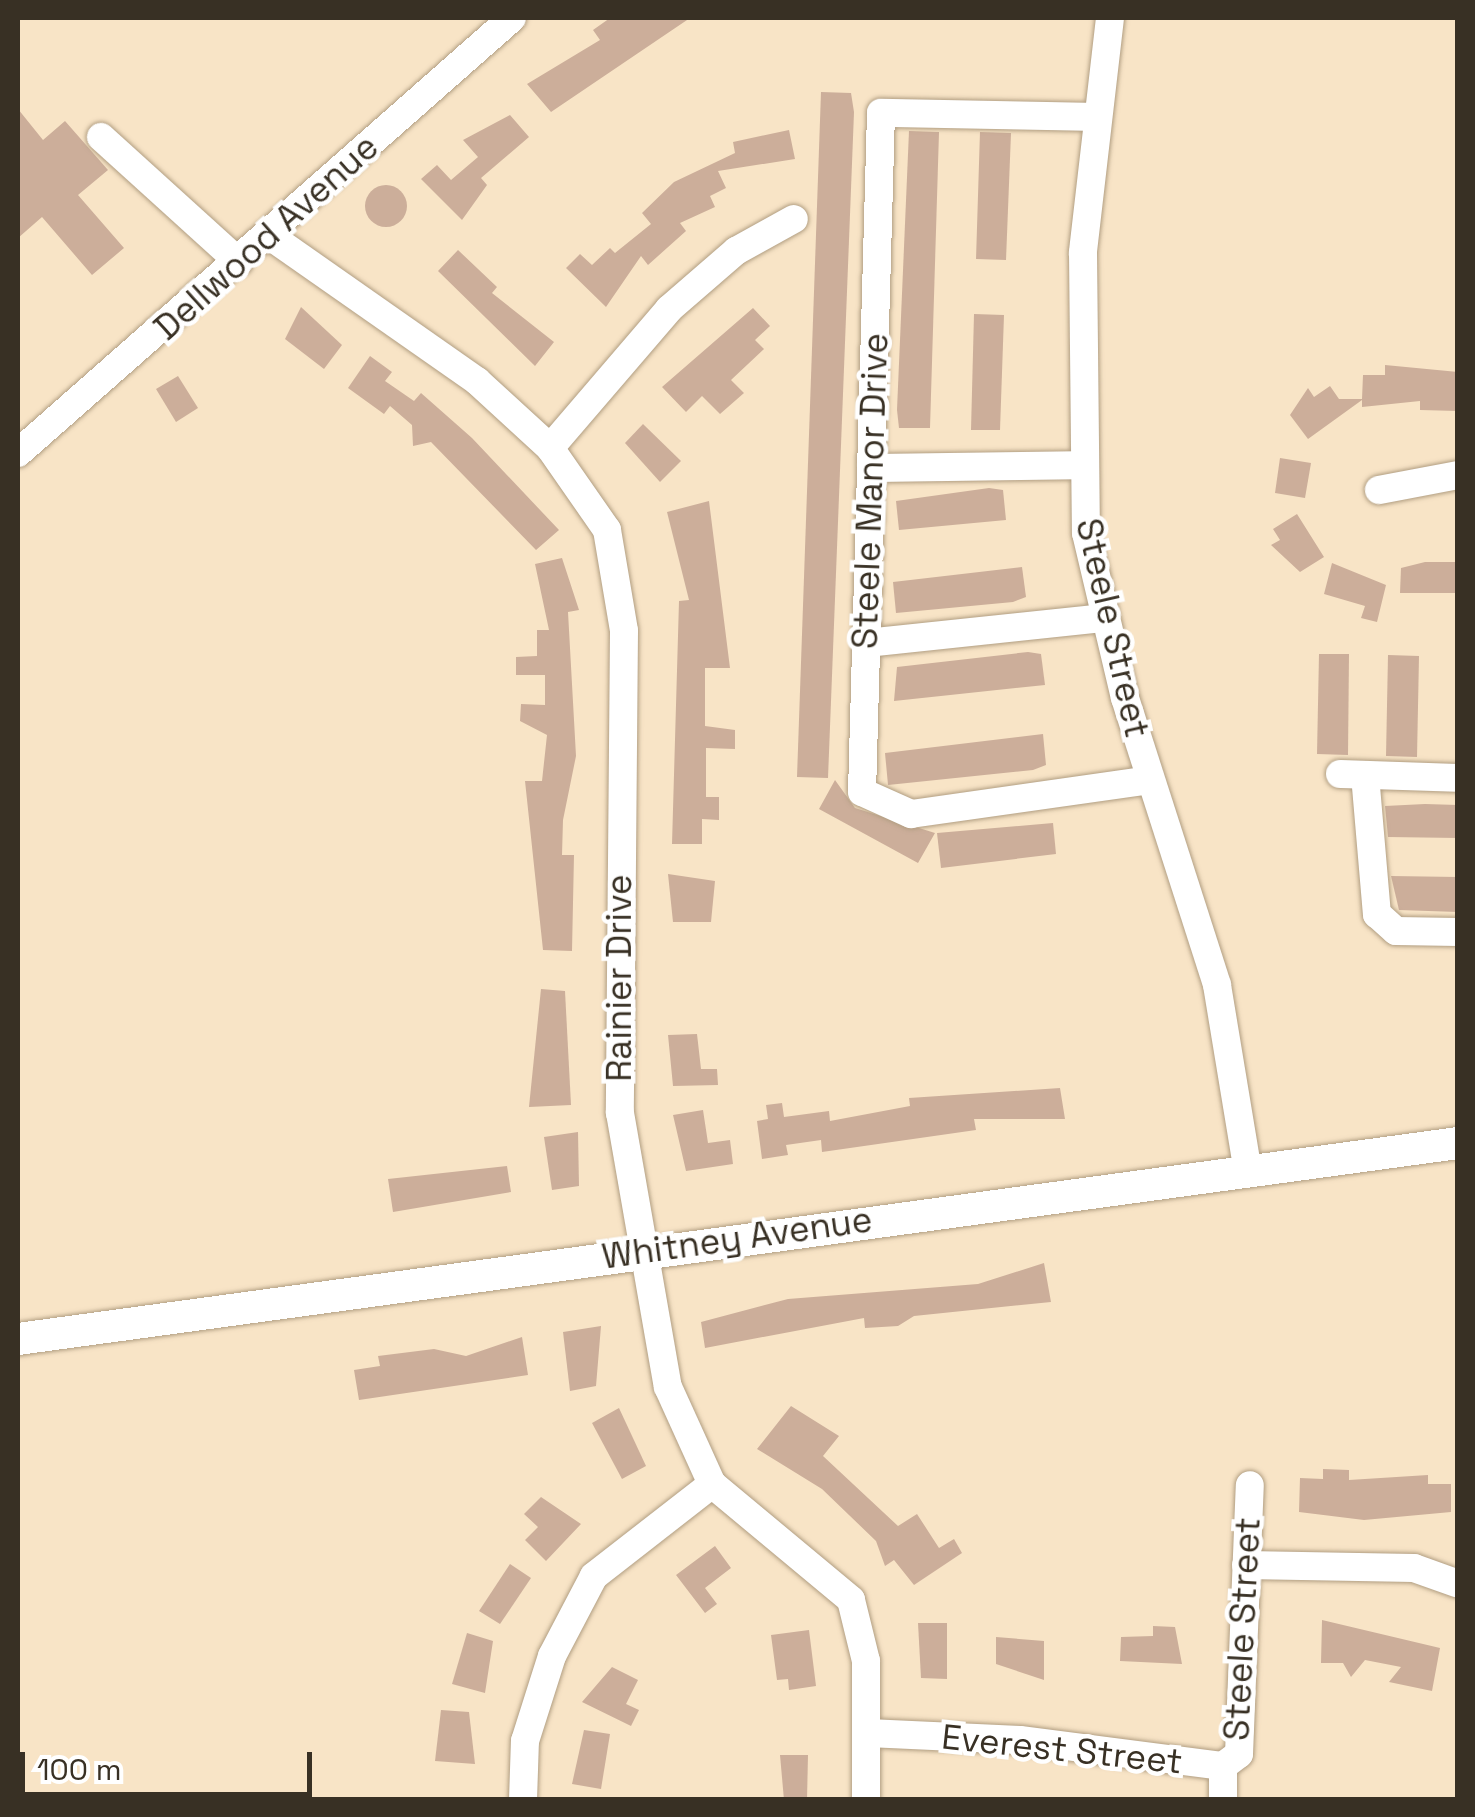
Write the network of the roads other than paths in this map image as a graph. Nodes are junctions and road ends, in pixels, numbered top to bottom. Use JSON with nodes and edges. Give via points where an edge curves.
{"nodes":[{"id":1,"x":512,"y":18,"type":"edge"},
{"id":2,"x":1110,"y":18,"type":"edge"},
{"id":3,"x":1097,"y":117,"type":"junction"},
{"id":4,"x":101,"y":137,"type":"dead end"},
{"id":5,"x":794,"y":219,"type":"dead end"},
{"id":6,"x":270,"y":236,"type":"junction"},
{"id":7,"x":239,"y":262,"type":"junction"},
{"id":8,"x":550,"y":448,"type":"junction"},
{"id":9,"x":18,"y":453,"type":"edge"},
{"id":10,"x":1080,"y":465,"type":"junction"},
{"id":11,"x":871,"y":468,"type":"junction"},
{"id":12,"x":1458,"y":475,"type":"edge"},
{"id":13,"x":1379,"y":490,"type":"dead end"},
{"id":14,"x":1103,"y":618,"type":"junction"},
{"id":15,"x":866,"y":643,"type":"junction"},
{"id":16,"x":1458,"y":778,"type":"edge"},
{"id":17,"x":1150,"y":780,"type":"junction"},
{"id":18,"x":1458,"y":932,"type":"edge"},
{"id":19,"x":1458,"y":1143,"type":"edge"},
{"id":20,"x":1247,"y":1166,"type":"junction"},
{"id":21,"x":641,"y":1250,"type":"junction"},
{"id":22,"x":18,"y":1339,"type":"edge"},
{"id":23,"x":712,"y":1484,"type":"junction"},
{"id":24,"x":1250,"y":1485,"type":"dead end"},
{"id":25,"x":1246,"y":1565,"type":"junction"},
{"id":26,"x":1456,"y":1582,"type":"edge"},
{"id":27,"x":868,"y":1734,"type":"junction"},
{"id":28,"x":1223,"y":1766,"type":"junction"},
{"id":29,"x":523,"y":1800,"type":"edge"},
{"id":30,"x":866,"y":1800,"type":"edge"},
{"id":31,"x":1223,"y":1800,"type":"edge"}],
"edges":[{"from":1,"to":6,"type":"street","name":"Dellwood Avenue"},
{"from":2,"to":3,"type":"street","name":"Steele Street"},
{"from":3,"to":10,"type":"street","name":"Steele Street","via":[[1084,254]]},
{"from":3,"to":11,"type":"street","name":"Steele Manor Drive","via":[[881,113]]},
{"from":4,"to":7,"type":"street"},
{"from":5,"to":8,"type":"street","via":[[736,251],[669,309]]},
{"from":6,"to":7,"type":"street","name":"Dellwood Avenue"},
{"from":6,"to":8,"type":"street","name":"Rainier Drive","via":[[478,380]]},
{"from":7,"to":9,"type":"street","name":"Dellwood Avenue"},
{"from":8,"to":21,"type":"street","name":"Rainier Drive","via":[[586,489],[621,577],[616,1009]]},
{"from":10,"to":11,"type":"street"},
{"from":10,"to":14,"type":"street","name":"Steele Street"},
{"from":11,"to":15,"type":"street","name":"Steele Manor Drive"},
{"from":12,"to":13,"type":"street"},
{"from":14,"to":15,"type":"street"},
{"from":14,"to":17,"type":"street","name":"Steele Street"},
{"from":15,"to":17,"type":"street","name":"Steele Manor Drive","via":[[862,792],[911,814]]},
{"from":16,"to":18,"type":"street","via":[[1352,775],[1377,914],[1396,931]]},
{"from":17,"to":20,"type":"street","name":"Steele Street","via":[[1217,985]]},
{"from":19,"to":20,"type":"main road","name":"Whitney Avenue"},
{"from":20,"to":21,"type":"main road","name":"Whitney Avenue"},
{"from":21,"to":22,"type":"main road","name":"Whitney Avenue"},
{"from":21,"to":23,"type":"street","name":"Rainier Drive","via":[[668,1386]]},
{"from":23,"to":27,"type":"street","name":"Rainier Drive","via":[[851,1600],[866,1661]]},
{"from":23,"to":29,"type":"street","via":[[594,1576],[546,1673],[525,1741]]},
{"from":24,"to":25,"type":"street","name":"Steele Street"},
{"from":25,"to":26,"type":"street","via":[[1414,1568]]},
{"from":25,"to":28,"type":"street","name":"Steele Street","via":[[1239,1754]]},
{"from":27,"to":28,"type":"street","name":"Everest Street","via":[[1020,1740]]},
{"from":27,"to":30,"type":"street","name":"Rainier Drive"},
{"from":28,"to":31,"type":"street","name":"Everest Street"}]}
